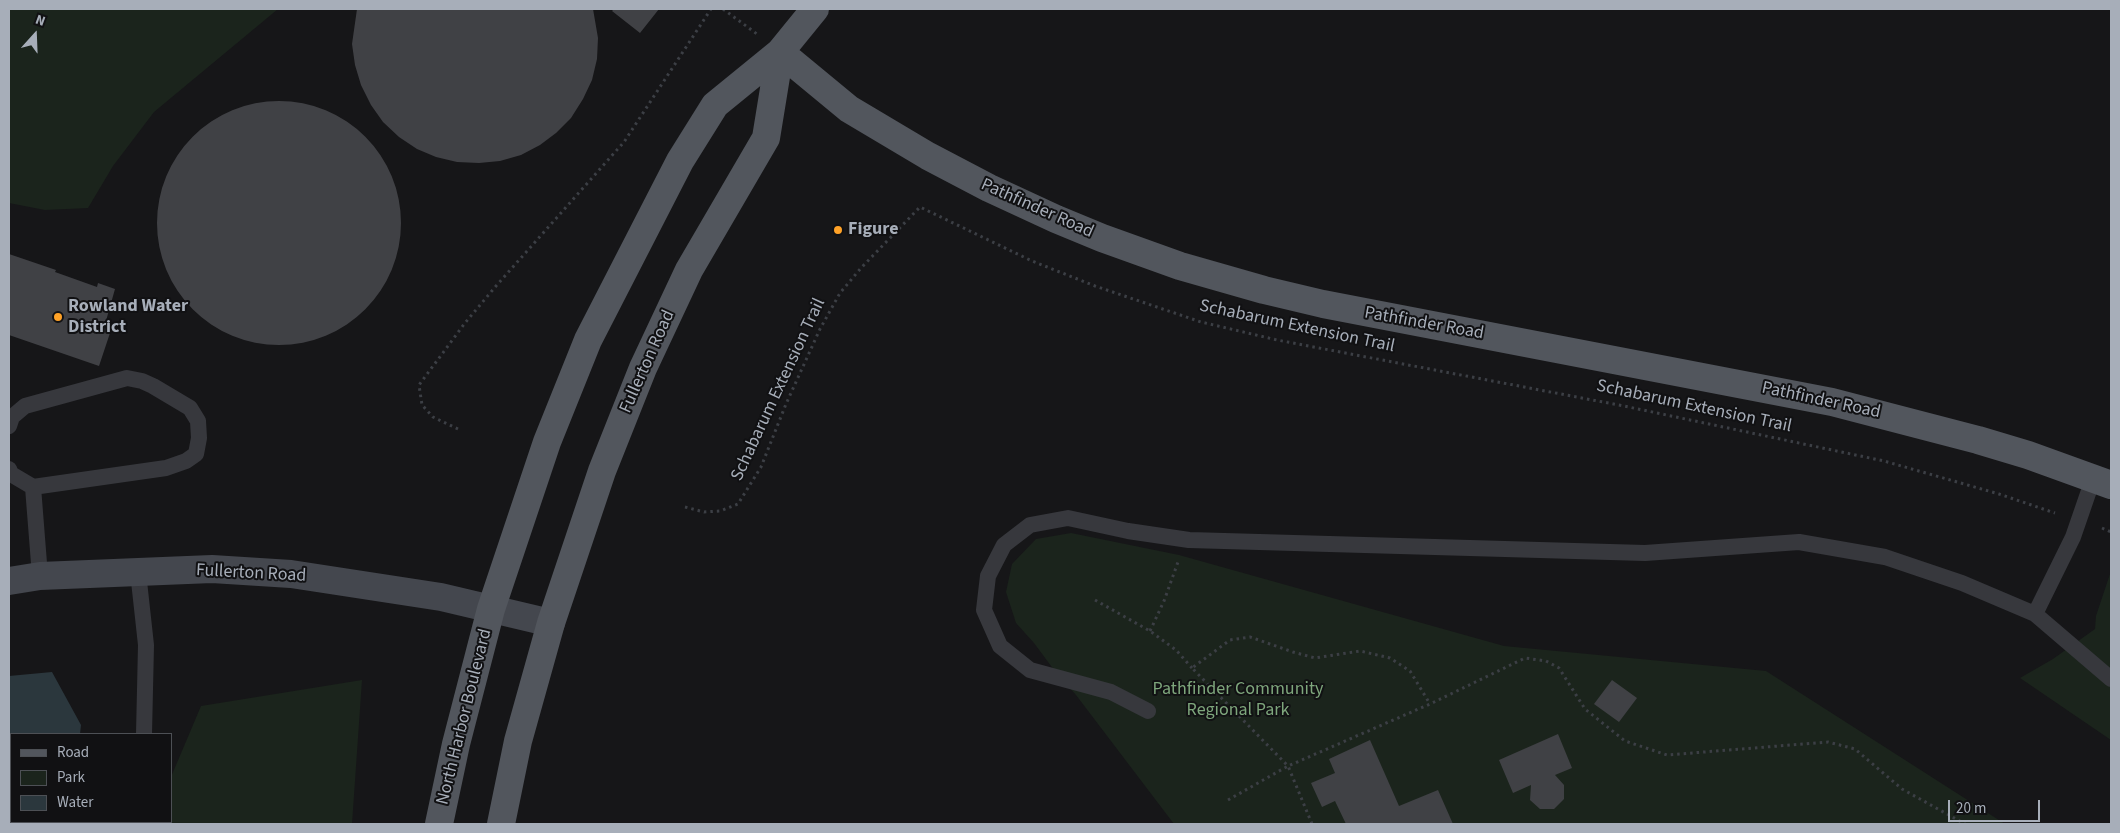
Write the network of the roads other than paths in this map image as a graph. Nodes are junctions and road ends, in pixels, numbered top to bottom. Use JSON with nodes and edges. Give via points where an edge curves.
{"nodes":[{"id":1,"x":815,"y":9,"type":"edge"},
{"id":2,"x":780,"y":52,"type":"junction"},
{"id":3,"x":9,"y":426,"type":"edge"},
{"id":4,"x":9,"y":469,"type":"edge"},
{"id":5,"x":2102,"y":482,"type":"edge"},
{"id":6,"x":33,"y":487,"type":"junction"},
{"id":7,"x":138,"y":572,"type":"junction"},
{"id":8,"x":40,"y":576,"type":"junction"},
{"id":9,"x":9,"y":582,"type":"edge"},
{"id":10,"x":491,"y":609,"type":"junction"},
{"id":11,"x":2035,"y":614,"type":"junction"},
{"id":12,"x":551,"y":623,"type":"junction"},
{"id":13,"x":2111,"y":679,"type":"edge"},
{"id":14,"x":1148,"y":712,"type":"dead end"},
{"id":15,"x":144,"y":733,"type":"edge"},
{"id":16,"x":440,"y":824,"type":"edge"},
{"id":17,"x":501,"y":824,"type":"edge"}],
"edges":[{"from":1,"to":2,"type":"main road","name":"Fullerton Road"},
{"from":2,"to":5,"type":"main road","name":"Pathfinder Road","via":[[849,109],[928,156],[1056,219],[1180,266],[1331,306],[1849,406],[2028,455]]},
{"from":2,"to":10,"type":"main road","name":"Fullerton Road","via":[[715,105],[636,244],[584,348],[547,442]]},
{"from":2,"to":12,"type":"main road","name":"Fullerton Road","via":[[766,138],[689,270],[643,368],[602,471]]},
{"from":3,"to":6,"type":"lane","via":[[12,417],[25,406],[127,378],[142,381],[190,408],[198,421],[196,454],[186,461],[166,468]]},
{"from":4,"to":6,"type":"lane","via":[[11,474]]},
{"from":5,"to":11,"type":"lane","via":[[2079,520]]},
{"from":6,"to":8,"type":"lane"},
{"from":7,"to":8,"type":"street","name":"Fullerton Road"},
{"from":7,"to":10,"type":"street","name":"Fullerton Road","via":[[212,570],[291,574],[441,597]]},
{"from":7,"to":15,"type":"lane","via":[[146,645]]},
{"from":8,"to":9,"type":"street","name":"Fullerton Road"},
{"from":10,"to":12,"type":"street","name":"Fullerton Road"},
{"from":10,"to":16,"type":"main road","name":"North Harbor Boulevard","via":[[456,744]]},
{"from":11,"to":13,"type":"lane"},
{"from":11,"to":14,"type":"lane","via":[[1962,583],[1885,557],[1799,542],[1645,553],[1184,539],[1068,518],[1030,525],[1004,546],[988,576],[984,610],[1000,646],[1030,670],[1111,692]]},
{"from":12,"to":17,"type":"main road","via":[[518,741]]}]}
